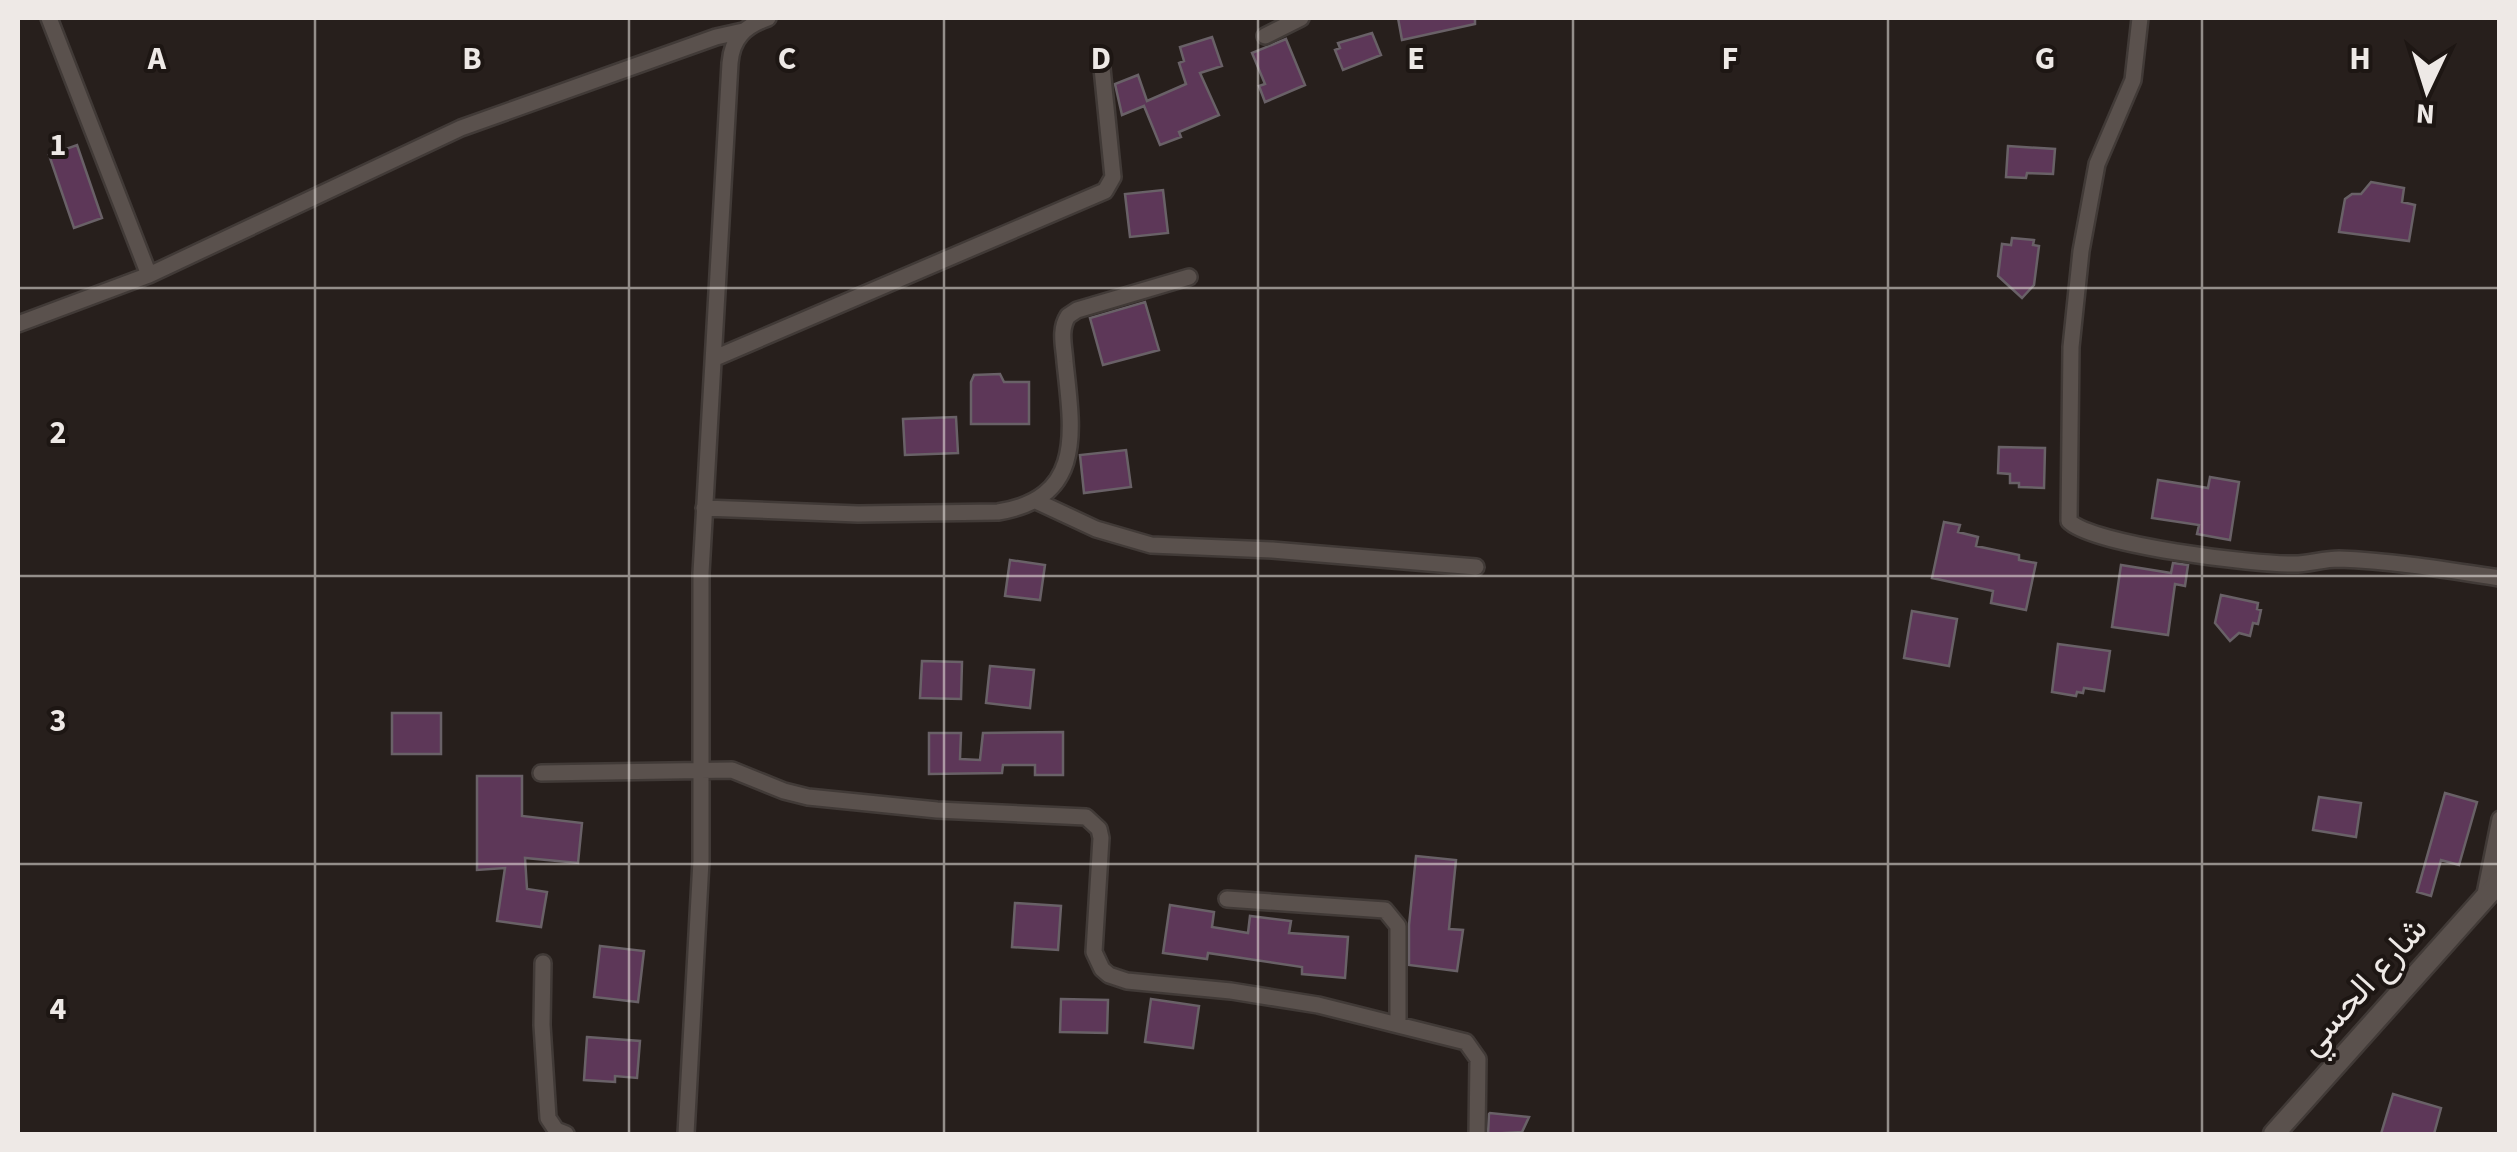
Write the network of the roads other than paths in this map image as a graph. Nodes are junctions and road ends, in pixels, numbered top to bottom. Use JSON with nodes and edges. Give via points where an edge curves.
{"nodes":[{"id":1,"x":49,"y":18,"type":"edge"},
{"id":2,"x":768,"y":18,"type":"edge"},
{"id":3,"x":1301,"y":18,"type":"edge"},
{"id":4,"x":2140,"y":18,"type":"edge"},
{"id":5,"x":743,"y":31,"type":"junction"},
{"id":6,"x":1265,"y":36,"type":"dead end"},
{"id":7,"x":1102,"y":68,"type":"dead end"},
{"id":8,"x":149,"y":275,"type":"junction"},
{"id":9,"x":1189,"y":277,"type":"dead end"},
{"id":10,"x":18,"y":324,"type":"edge"},
{"id":11,"x":715,"y":358,"type":"junction"},
{"id":12,"x":1036,"y":500,"type":"junction"},
{"id":13,"x":704,"y":508,"type":"junction"},
{"id":14,"x":1476,"y":567,"type":"dead end"},
{"id":15,"x":2500,"y":578,"type":"edge"},
{"id":16,"x":702,"y":769,"type":"junction"},
{"id":17,"x":541,"y":773,"type":"dead end"},
{"id":18,"x":2500,"y":819,"type":"edge"},
{"id":19,"x":2500,"y":881,"type":"edge"},
{"id":20,"x":1227,"y":899,"type":"dead end"},
{"id":21,"x":2484,"y":899,"type":"junction"},
{"id":22,"x":543,"y":962,"type":"dead end"},
{"id":23,"x":1398,"y":1024,"type":"junction"},
{"id":24,"x":566,"y":1134,"type":"edge"},
{"id":25,"x":686,"y":1134,"type":"edge"},
{"id":26,"x":1477,"y":1134,"type":"edge"},
{"id":27,"x":2274,"y":1134,"type":"edge"}],
"edges":[{"from":1,"to":8,"type":"street"},
{"from":2,"to":5,"type":"street"},
{"from":3,"to":6,"type":"street"},
{"from":4,"to":15,"type":"street","via":[[2133,80],[2097,164],[2080,251],[2070,347],[2069,521],[2154,548],[2245,562],[2340,559]]},
{"from":5,"to":8,"type":"street","via":[[460,128]]},
{"from":5,"to":11,"type":"street","via":[[730,63]]},
{"from":7,"to":11,"type":"street","via":[[1114,177],[1106,191]]},
{"from":8,"to":10,"type":"street"},
{"from":9,"to":12,"type":"street","via":[[1077,310],[1064,320],[1070,452],[1052,488]]},
{"from":11,"to":13,"type":"street"},
{"from":12,"to":13,"type":"street","via":[[998,512]]},
{"from":12,"to":14,"type":"street","via":[[1114,536],[1151,545]]},
{"from":13,"to":16,"type":"street"},
{"from":16,"to":17,"type":"street"},
{"from":16,"to":23,"type":"street","via":[[732,770],[808,797],[1086,816],[1101,838],[1094,952],[1109,976],[1274,996]]},
{"from":16,"to":25,"type":"street"},
{"from":18,"to":21,"type":"street"},
{"from":19,"to":21,"type":"street","name":"شارع الحسي"},
{"from":20,"to":23,"type":"street","via":[[1385,910],[1398,926]]},
{"from":21,"to":27,"type":"street","name":"شارع الحسي"},
{"from":22,"to":24,"type":"street","via":[[548,1118]]},
{"from":23,"to":26,"type":"street","via":[[1459,1040],[1476,1052]]}]}
